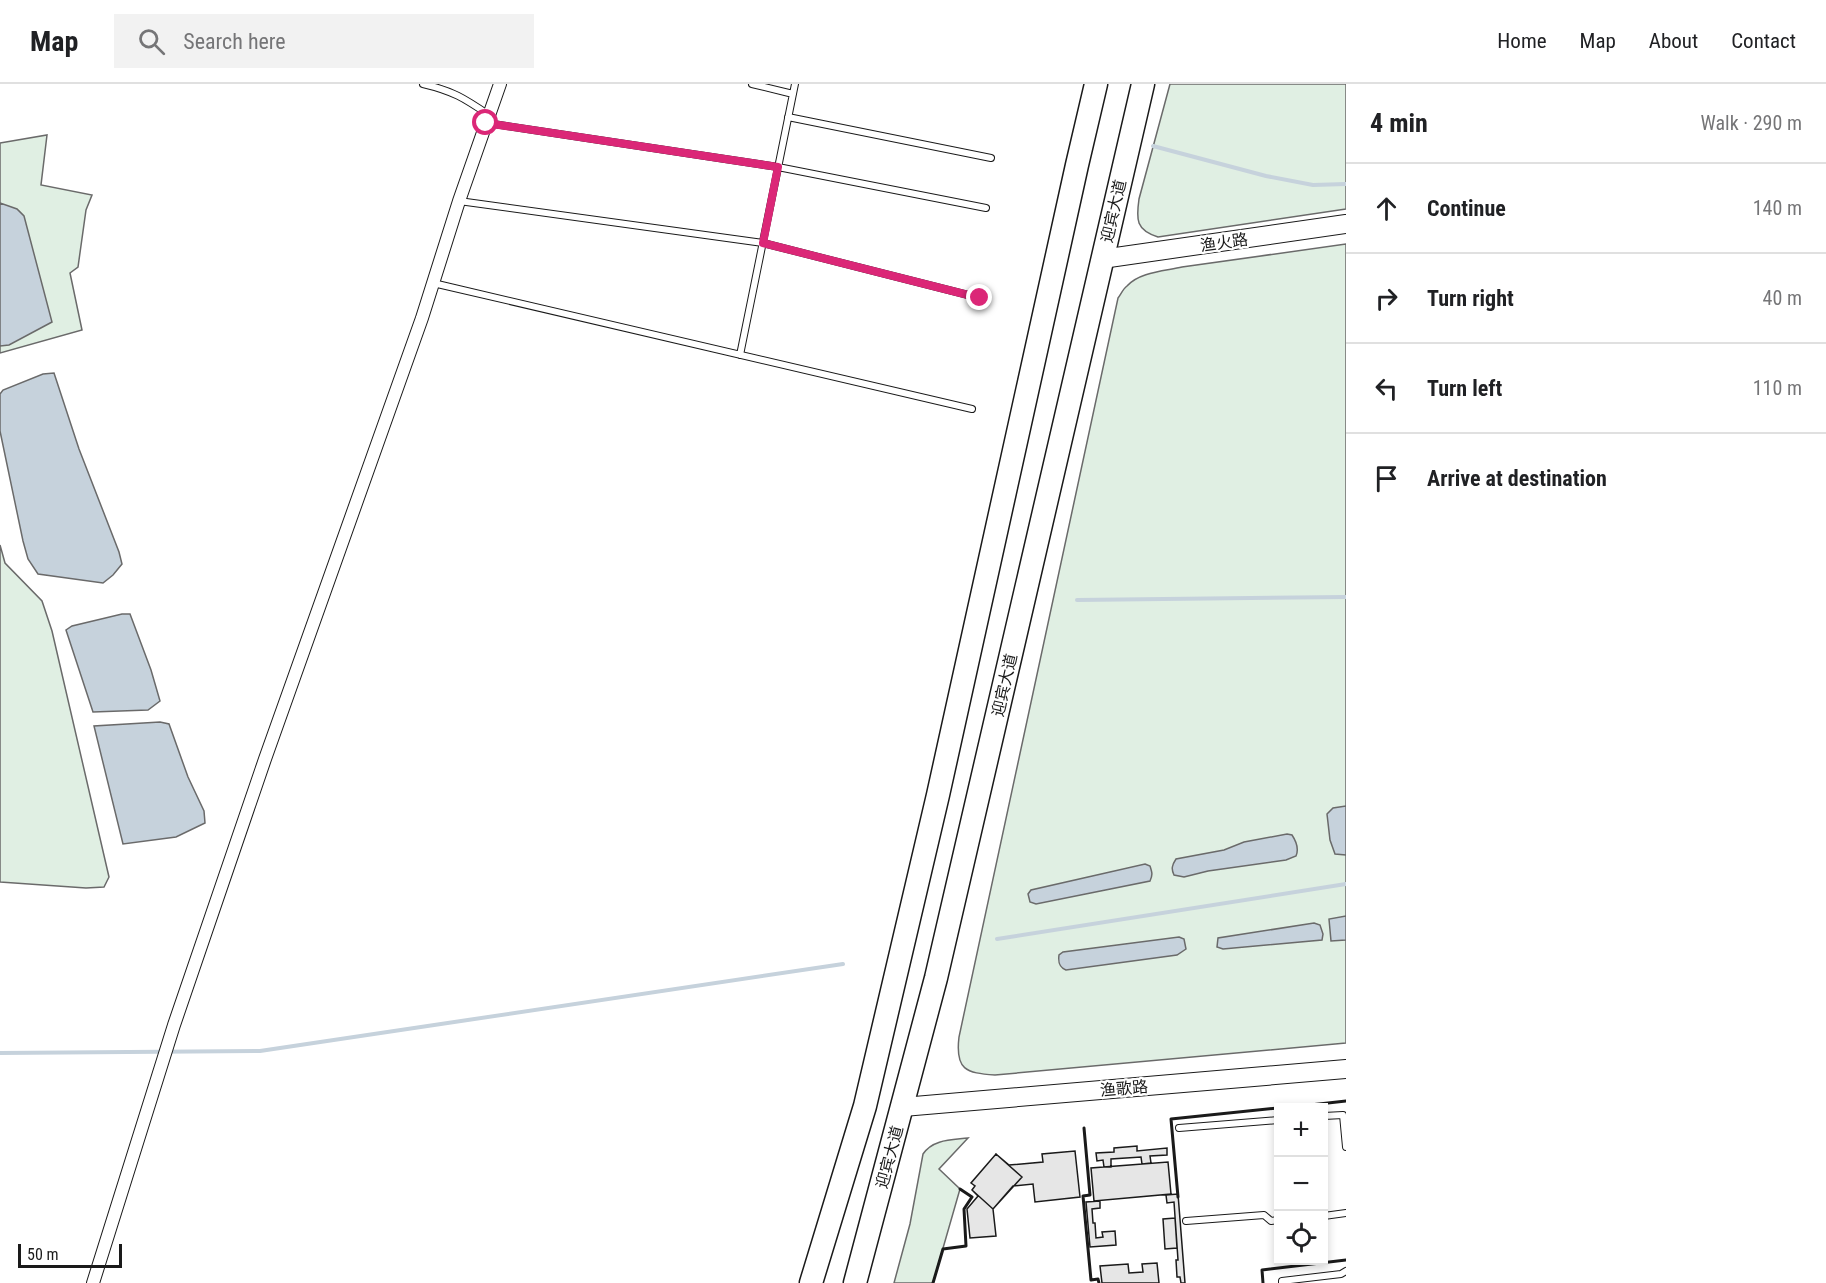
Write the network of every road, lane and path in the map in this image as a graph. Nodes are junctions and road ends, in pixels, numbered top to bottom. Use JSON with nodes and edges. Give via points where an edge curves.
{"nodes":[{"id":1,"x":423,"y":84,"type":"edge"},
{"id":2,"x":500,"y":84,"type":"edge"},
{"id":3,"x":752,"y":84,"type":"edge"},
{"id":4,"x":795,"y":84,"type":"edge"},
{"id":5,"x":1096,"y":84,"type":"edge"},
{"id":6,"x":1143,"y":84,"type":"edge"},
{"id":7,"x":793,"y":94,"type":"junction"},
{"id":8,"x":788,"y":117,"type":"junction"},
{"id":9,"x":487,"y":119,"type":"junction"},
{"id":10,"x":991,"y":158,"type":"dead end"},
{"id":11,"x":778,"y":167,"type":"junction"},
{"id":12,"x":459,"y":201,"type":"junction"},
{"id":13,"x":986,"y":208,"type":"dead end"},
{"id":14,"x":1346,"y":224,"type":"edge"},
{"id":15,"x":763,"y":243,"type":"junction"},
{"id":16,"x":1102,"y":259,"type":"junction"},
{"id":17,"x":433,"y":283,"type":"junction"},
{"id":18,"x":980,"y":298,"type":"dead end"},
{"id":19,"x":740,"y":355,"type":"junction"},
{"id":20,"x":972,"y":409,"type":"dead end"},
{"id":21,"x":1346,"y":1069,"type":"edge"},
{"id":22,"x":903,"y":1107,"type":"junction"},
{"id":23,"x":1328,"y":1116,"type":"edge"},
{"id":24,"x":1274,"y":1120,"type":"edge"},
{"id":25,"x":1179,"y":1128,"type":"dead end"},
{"id":26,"x":1346,"y":1147,"type":"edge"},
{"id":27,"x":1346,"y":1213,"type":"edge"},
{"id":28,"x":1328,"y":1215,"type":"edge"},
{"id":29,"x":1186,"y":1221,"type":"dead end"},
{"id":30,"x":1274,"y":1221,"type":"edge"},
{"id":31,"x":1346,"y":1271,"type":"edge"},
{"id":32,"x":93,"y":1283,"type":"edge"},
{"id":33,"x":811,"y":1283,"type":"edge"},
{"id":34,"x":855,"y":1283,"type":"edge"},
{"id":35,"x":1282,"y":1283,"type":"edge"}],
"edges":[{"from":1,"to":9,"type":"lane","via":[[459,95]]},
{"from":2,"to":9,"type":"street"},
{"from":3,"to":7,"type":"lane"},
{"from":4,"to":7,"type":"lane"},
{"from":5,"to":33,"type":"highway","via":[[865,1106]]},
{"from":6,"to":16,"type":"highway","name":"迎宾大道"},
{"from":7,"to":8,"type":"lane"},
{"from":8,"to":10,"type":"lane"},
{"from":8,"to":11,"type":"lane"},
{"from":9,"to":11,"type":"lane"},
{"from":9,"to":12,"type":"street"},
{"from":11,"to":13,"type":"lane"},
{"from":11,"to":15,"type":"lane"},
{"from":12,"to":15,"type":"lane"},
{"from":12,"to":17,"type":"street"},
{"from":14,"to":16,"type":"street","name":"渔火路"},
{"from":15,"to":18,"type":"lane"},
{"from":15,"to":19,"type":"lane"},
{"from":16,"to":22,"type":"highway","name":"迎宾大道"},
{"from":17,"to":19,"type":"lane"},
{"from":17,"to":32,"type":"street","via":[[174,1025]]},
{"from":19,"to":20,"type":"lane"},
{"from":21,"to":22,"type":"street","name":"渔歌路"},
{"from":22,"to":34,"type":"highway","name":"迎宾大道"},
{"from":23,"to":26,"type":"lane","via":[[1342,1115]]},
{"from":24,"to":25,"type":"lane"},
{"from":27,"to":28,"type":"lane"},
{"from":29,"to":30,"type":"lane","via":[[1264,1215]]},
{"from":31,"to":35,"type":"lane"}]}
